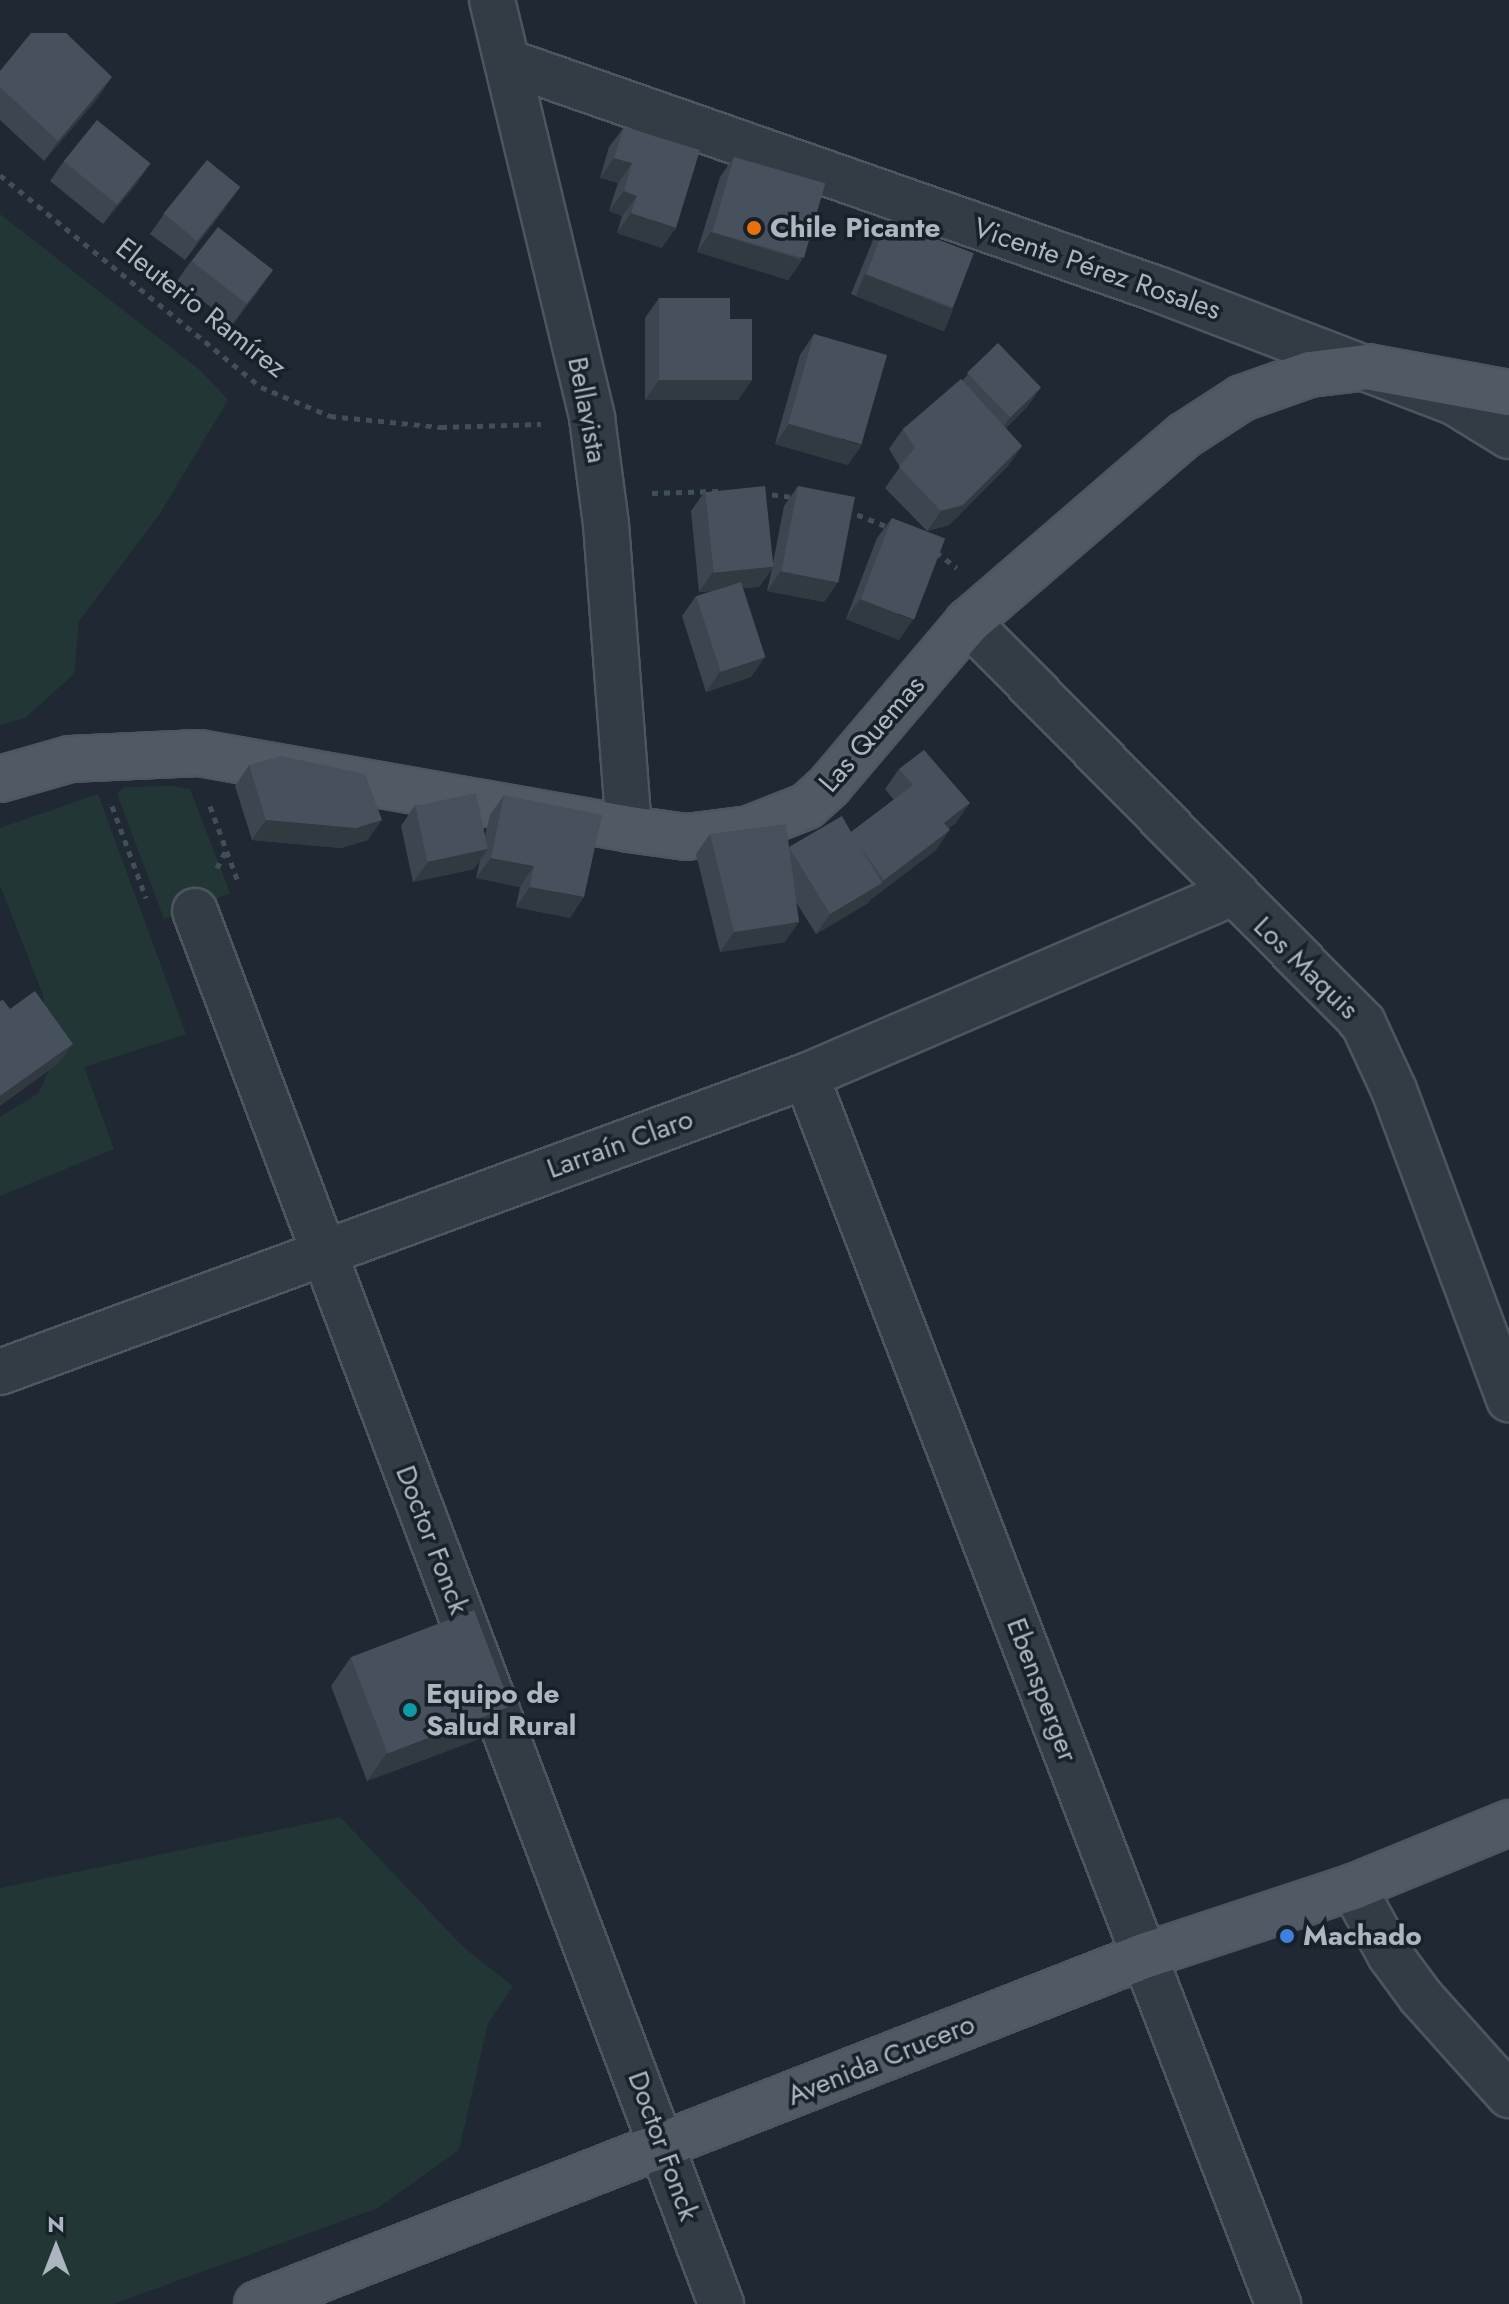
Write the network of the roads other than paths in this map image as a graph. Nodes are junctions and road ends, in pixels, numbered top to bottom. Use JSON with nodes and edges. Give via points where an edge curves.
{"nodes":[{"id":1,"x":492,"y":0,"type":"edge"},
{"id":2,"x":508,"y":62,"type":"junction"},
{"id":3,"x":1367,"y":367,"type":"junction"},
{"id":4,"x":1509,"y":393,"type":"edge"},
{"id":5,"x":1509,"y":436,"type":"edge"},
{"id":6,"x":981,"y":611,"type":"junction"},
{"id":7,"x":0,"y":779,"type":"edge"},
{"id":8,"x":629,"y":829,"type":"junction"},
{"id":9,"x":1231,"y":894,"type":"junction"},
{"id":10,"x":195,"y":911,"type":"dead end"},
{"id":11,"x":806,"y":1076,"type":"junction"},
{"id":12,"x":322,"y":1252,"type":"junction"},
{"id":13,"x":0,"y":1372,"type":"edge"},
{"id":14,"x":1509,"y":1399,"type":"edge"},
{"id":15,"x":1509,"y":1823,"type":"edge"},
{"id":16,"x":1353,"y":1887,"type":"junction"},
{"id":17,"x":1144,"y":1956,"type":"junction"},
{"id":18,"x":1509,"y":2095,"type":"edge"},
{"id":19,"x":664,"y":2146,"type":"junction"},
{"id":20,"x":257,"y":2304,"type":"edge"},
{"id":21,"x":721,"y":2304,"type":"edge"},
{"id":22,"x":1278,"y":2304,"type":"edge"}],
"edges":[{"from":1,"to":2,"type":"street","name":"Bellavista"},
{"from":2,"to":3,"type":"street","name":"Vicente Pérez Rosales"},
{"from":2,"to":8,"type":"street","name":"Bellavista","via":[[592,418]]},
{"from":3,"to":4,"type":"main road","name":"Vicente Pérez Rosales"},
{"from":3,"to":5,"type":"street","via":[[1454,402]]},
{"from":3,"to":6,"type":"main road","name":"Las Quemas","via":[[1310,374],[1242,398],[1185,435]]},
{"from":6,"to":8,"type":"main road","name":"Las Quemas","via":[[807,806],[760,826],[712,835]]},
{"from":6,"to":9,"type":"street","name":"Los Maquis"},
{"from":7,"to":8,"type":"main road","name":"Las Quemas","via":[[93,756],[190,753]]},
{"from":9,"to":11,"type":"street","name":"Larraín Claro"},
{"from":9,"to":14,"type":"street","name":"Los Maquis","via":[[1363,1023],[1394,1090]]},
{"from":10,"to":12,"type":"street","name":"Doctor Fonck"},
{"from":11,"to":12,"type":"street","name":"Larraín Claro"},
{"from":11,"to":17,"type":"street","name":"Ebensperger"},
{"from":12,"to":13,"type":"street","name":"Larraín Claro"},
{"from":12,"to":19,"type":"street","name":"Doctor Fonck"},
{"from":15,"to":16,"type":"main road","name":"Avenida Crucero"},
{"from":16,"to":17,"type":"main road","name":"Avenida Crucero"},
{"from":16,"to":18,"type":"street","via":[[1390,1955],[1421,1997]]},
{"from":17,"to":19,"type":"main road","name":"Avenida Crucero"},
{"from":17,"to":22,"type":"street","name":"Ebensperger"},
{"from":19,"to":20,"type":"main road","name":"Avenida Crucero"},
{"from":19,"to":21,"type":"street","name":"Doctor Fonck"}]}
